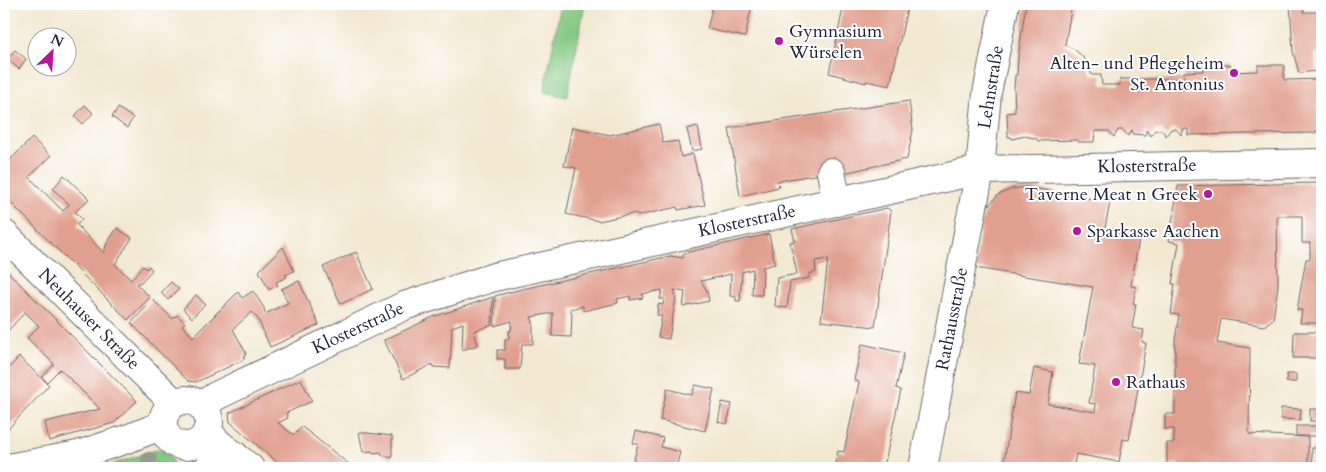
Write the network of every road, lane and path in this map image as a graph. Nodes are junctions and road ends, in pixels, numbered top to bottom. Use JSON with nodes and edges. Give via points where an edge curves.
{"nodes":[{"id":1,"x":1005,"y":4,"type":"edge"},
{"id":2,"x":1322,"y":163,"type":"edge"},
{"id":3,"x":980,"y":170,"type":"junction"},
{"id":4,"x":831,"y":172,"type":"dead end"},
{"id":5,"x":836,"y":202,"type":"junction"},
{"id":6,"x":4,"y":234,"type":"edge"},
{"id":7,"x":187,"y":430,"type":"edge"},
{"id":8,"x":242,"y":462,"type":"edge"},
{"id":9,"x":8,"y":468,"type":"edge"},
{"id":10,"x":208,"y":468,"type":"edge"},
{"id":11,"x":923,"y":468,"type":"edge"}],
"edges":[{"from":1,"to":3,"type":"street","name":"Lehnstraße","via":[[987,93]]},
{"from":2,"to":3,"type":"street","name":"Klosterstraße"},
{"from":3,"to":5,"type":"street","name":"Klosterstraße"},
{"from":3,"to":11,"type":"street","name":"Rathausstraße"},
{"from":4,"to":5,"type":"street"},
{"from":5,"to":7,"type":"street","name":"Klosterstraße","via":[[494,277],[404,306],[216,396]]},
{"from":6,"to":7,"type":"street","name":"Neuhauser Straße"},
{"from":7,"to":8,"type":"street","name":"Neuhauser Straße","via":[[218,443]]},
{"from":7,"to":9,"type":"street","name":"Klosterstraße","via":[[124,440],[78,455]]},
{"from":8,"to":10,"type":"street"}]}
